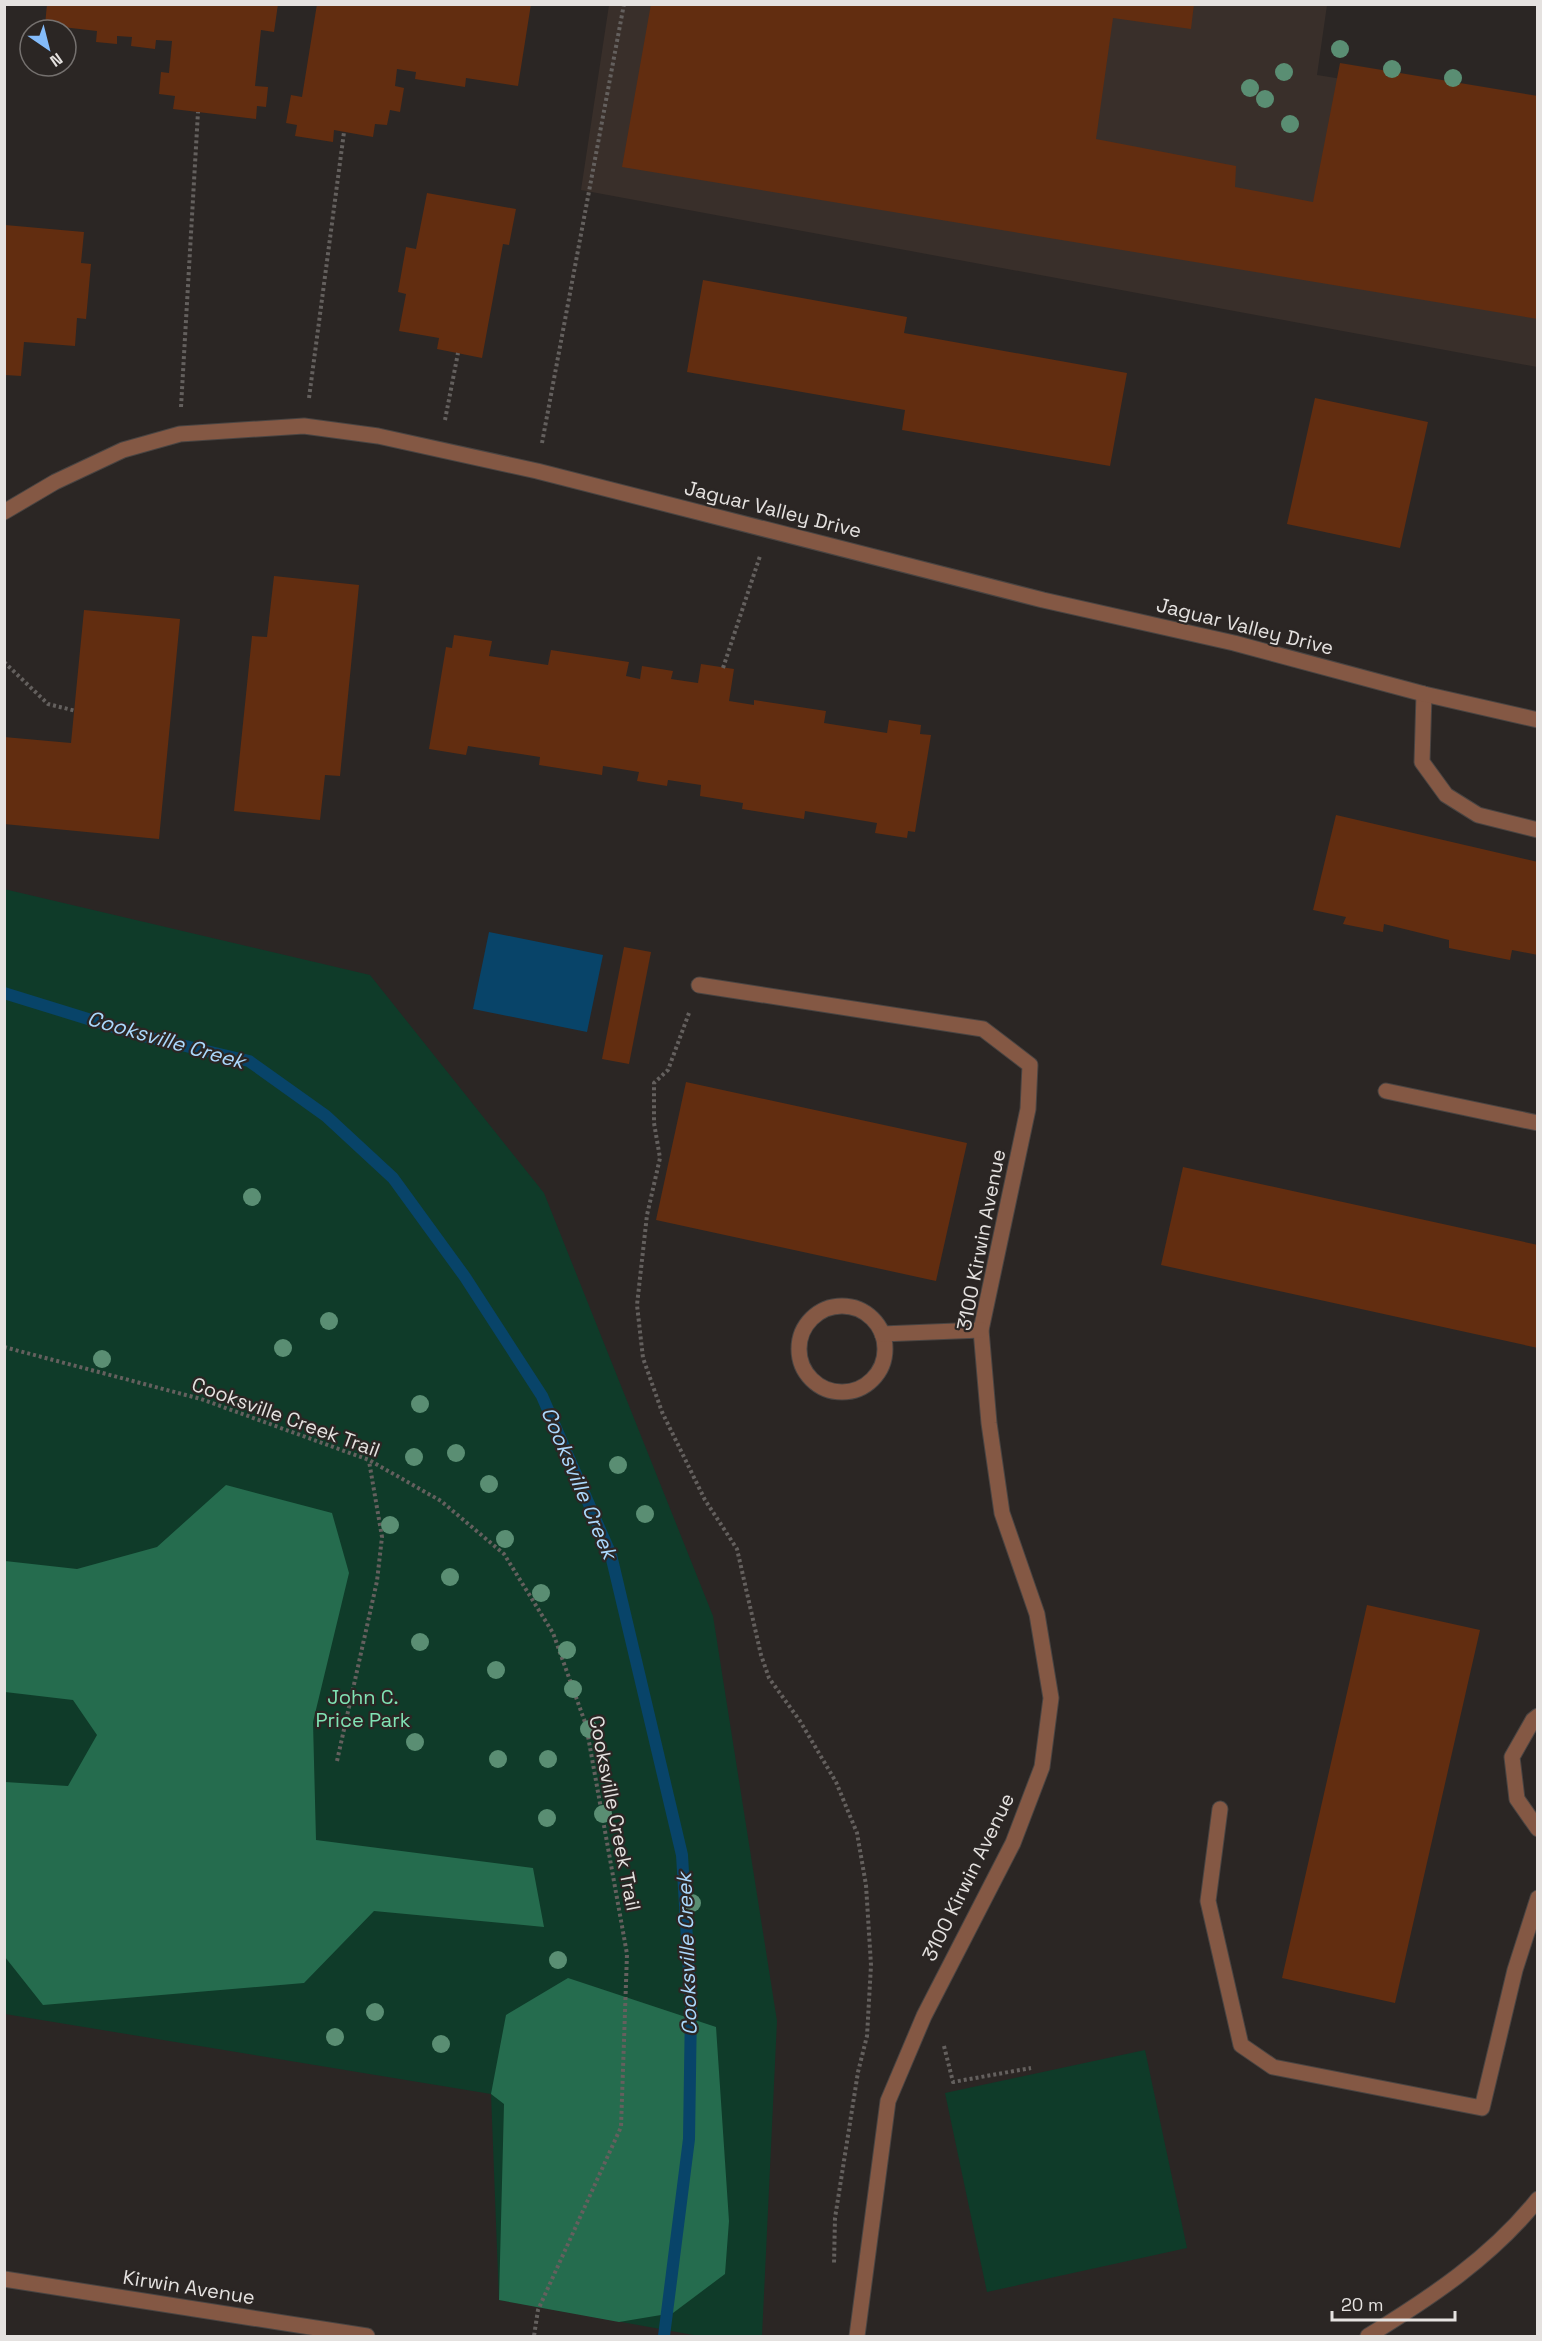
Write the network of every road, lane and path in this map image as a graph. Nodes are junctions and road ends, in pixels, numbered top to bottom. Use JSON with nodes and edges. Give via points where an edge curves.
{"nodes":[{"id":1,"x":624,"y":4,"type":"edge"},
{"id":2,"x":198,"y":112,"type":"dead end"},
{"id":3,"x":344,"y":132,"type":"dead end"},
{"id":4,"x":458,"y":353,"type":"dead end"},
{"id":5,"x":304,"y":426,"type":"junction"},
{"id":6,"x":180,"y":435,"type":"junction"},
{"id":7,"x":443,"y":451,"type":"junction"},
{"id":8,"x":537,"y":471,"type":"junction"},
{"id":9,"x":4,"y":512,"type":"edge"},
{"id":10,"x":769,"y":530,"type":"junction"},
{"id":11,"x":4,"y":662,"type":"edge"},
{"id":12,"x":723,"y":668,"type":"dead end"},
{"id":13,"x":1424,"y":694,"type":"junction"},
{"id":14,"x":76,"y":711,"type":"dead end"},
{"id":15,"x":1538,"y":720,"type":"edge"},
{"id":16,"x":1538,"y":830,"type":"edge"},
{"id":17,"x":699,"y":985,"type":"joint"},
{"id":18,"x":1386,"y":1091,"type":"dead end"},
{"id":19,"x":1538,"y":1123,"type":"edge"},
{"id":20,"x":981,"y":1330,"type":"junction"},
{"id":21,"x":882,"y":1334,"type":"junction"},
{"id":22,"x":4,"y":1347,"type":"edge"},
{"id":23,"x":369,"y":1460,"type":"junction"},
{"id":24,"x":1538,"y":1716,"type":"edge"},
{"id":25,"x":337,"y":1761,"type":"dead end"},
{"id":26,"x":1220,"y":1809,"type":"dead end"},
{"id":27,"x":1538,"y":1829,"type":"edge"},
{"id":28,"x":1538,"y":1898,"type":"edge"},
{"id":29,"x":917,"y":2030,"type":"junction"},
{"id":30,"x":1031,"y":2068,"type":"dead end"},
{"id":31,"x":1537,"y":2202,"type":"edge"},
{"id":32,"x":834,"y":2269,"type":"dead end"},
{"id":33,"x":4,"y":2279,"type":"edge"},
{"id":34,"x":367,"y":2337,"type":"edge"},
{"id":35,"x":534,"y":2337,"type":"edge"},
{"id":36,"x":858,"y":2337,"type":"edge"},
{"id":37,"x":1368,"y":2337,"type":"edge"}],
"edges":[{"from":1,"to":8,"type":"path"},
{"from":2,"to":6,"type":"path"},
{"from":3,"to":5,"type":"path"},
{"from":4,"to":7,"type":"path","via":[[445,418]]},
{"from":5,"to":6,"type":"street","name":"Jaguar Valley Drive"},
{"from":5,"to":7,"type":"street","name":"Jaguar Valley Drive","via":[[378,436]]},
{"from":6,"to":9,"type":"street","name":"Jaguar Valley Drive","via":[[123,450],[55,482]]},
{"from":7,"to":8,"type":"street","name":"Jaguar Valley Drive"},
{"from":8,"to":10,"type":"street","name":"Jaguar Valley Drive"},
{"from":10,"to":12,"type":"path"},
{"from":10,"to":13,"type":"street","name":"Jaguar Valley Drive","via":[[1043,600],[1234,643]]},
{"from":11,"to":14,"type":"path","via":[[48,705]]},
{"from":13,"to":15,"type":"street","name":"Jaguar Valley Drive"},
{"from":13,"to":16,"type":"street","via":[[1422,762],[1446,795],[1478,815]]},
{"from":17,"to":20,"type":"street","name":"3100 Kirwin Avenue","via":[[983,1029],[1030,1065],[1028,1109]]},
{"from":17,"to":32,"type":"path","via":[[668,1070],[654,1083],[654,1123],[660,1158],[647,1215],[638,1305],[643,1358],[662,1412],[705,1500],[737,1549],[760,1655],[769,1678],[836,1782],[857,1833],[866,1885],[871,1965],[867,2036],[835,2218]]},
{"from":18,"to":19,"type":"street"},
{"from":20,"to":21,"type":"street"},
{"from":20,"to":29,"type":"street","name":"3100 Kirwin Avenue","via":[[1002,1513],[1037,1614],[1051,1698],[1042,1767],[1013,1843]]},
{"from":21,"to":21,"type":"street","via":[[865,1312],[838,1307],[824,1310],[804,1329],[800,1342],[804,1370],[826,1389],[854,1390],[877,1375],[885,1348]]},
{"from":22,"to":23,"type":"path","name":"Cooksville Creek Trail","via":[[201,1399]]},
{"from":23,"to":25,"type":"path","via":[[382,1537]]},
{"from":23,"to":35,"type":"path","name":"Cooksville Creek Trail","via":[[441,1501],[504,1554],[554,1633],[586,1725],[627,1954],[621,2127],[538,2310]]},
{"from":24,"to":27,"type":"street","via":[[1512,1757],[1517,1799]]},
{"from":26,"to":28,"type":"street","via":[[1208,1901],[1241,2045],[1273,2067],[1482,2108],[1515,1970]]},
{"from":29,"to":30,"type":"path","via":[[942,2039],[953,2082]]},
{"from":29,"to":36,"type":"street","name":"3100 Kirwin Avenue","via":[[888,2101]]},
{"from":31,"to":37,"type":"street","via":[[1444,2288]]},
{"from":33,"to":34,"type":"street","name":"Kirwin Avenue"}]}
